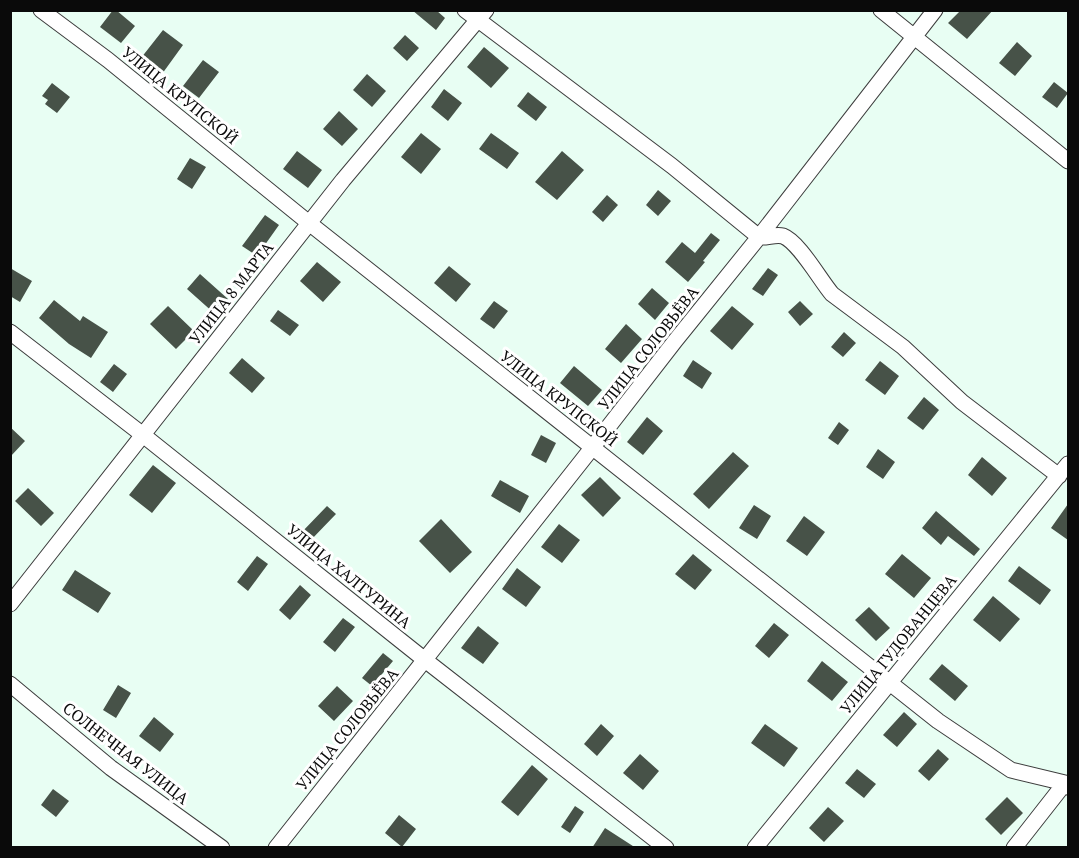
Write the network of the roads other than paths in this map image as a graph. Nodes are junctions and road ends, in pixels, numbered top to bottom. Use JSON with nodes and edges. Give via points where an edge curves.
{"nodes":[{"id":1,"x":41,"y":10,"type":"edge"},
{"id":2,"x":465,"y":10,"type":"edge"},
{"id":3,"x":881,"y":10,"type":"edge"},
{"id":4,"x":935,"y":10,"type":"edge"},
{"id":5,"x":482,"y":16,"type":"edge"},
{"id":6,"x":914,"y":37,"type":"junction"},
{"id":7,"x":1068,"y":161,"type":"edge"},
{"id":8,"x":309,"y":223,"type":"junction"},
{"id":9,"x":759,"y":237,"type":"junction"},
{"id":10,"x":10,"y":332,"type":"edge"},
{"id":11,"x":143,"y":435,"type":"junction"},
{"id":12,"x":592,"y":448,"type":"junction"},
{"id":13,"x":1064,"y":470,"type":"edge"},
{"id":14,"x":10,"y":604,"type":"edge"},
{"id":15,"x":425,"y":660,"type":"junction"},
{"id":16,"x":889,"y":683,"type":"junction"},
{"id":17,"x":10,"y":684,"type":"edge"},
{"id":18,"x":1067,"y":785,"type":"edge"},
{"id":19,"x":222,"y":848,"type":"edge"},
{"id":20,"x":276,"y":848,"type":"edge"},
{"id":21,"x":666,"y":848,"type":"edge"},
{"id":22,"x":755,"y":848,"type":"edge"},
{"id":23,"x":1014,"y":848,"type":"edge"}],
"edges":[{"from":1,"to":8,"type":"street","name":"УЛИЦА КРУПСКОЙ"},
{"from":2,"to":5,"type":"street"},
{"from":3,"to":6,"type":"street"},
{"from":4,"to":6,"type":"street","name":"УЛИЦА СОЛОВЬЁВА"},
{"from":5,"to":8,"type":"street","name":"УЛИЦА 8 МАРТА"},
{"from":5,"to":9,"type":"street"},
{"from":6,"to":7,"type":"street"},
{"from":6,"to":9,"type":"street","name":"УЛИЦА СОЛОВЬЁВА"},
{"from":8,"to":11,"type":"street","name":"УЛИЦА 8 МАРТА"},
{"from":8,"to":12,"type":"street","name":"УЛИЦА КРУПСКОЙ"},
{"from":9,"to":12,"type":"street","name":"УЛИЦА СОЛОВЬЁВА"},
{"from":9,"to":13,"type":"street","via":[[782,236],[793,243],[832,294],[903,347],[962,402]]},
{"from":10,"to":11,"type":"street","name":"УЛИЦА ХАЛТУРИНА"},
{"from":11,"to":14,"type":"street","name":"УЛИЦА 8 МАРТА"},
{"from":11,"to":15,"type":"street","name":"УЛИЦА ХАЛТУРИНА"},
{"from":12,"to":15,"type":"street","name":"УЛИЦА СОЛОВЬЁВА"},
{"from":12,"to":16,"type":"street","name":"УЛИЦА КРУПСКОЙ"},
{"from":13,"to":16,"type":"street","name":"УЛИЦА ГУДОВАНЦЕВА"},
{"from":15,"to":20,"type":"street","name":"УЛИЦА СОЛОВЬЁВА"},
{"from":15,"to":21,"type":"street","name":"УЛИЦА ХАЛТУРИНА"},
{"from":16,"to":18,"type":"street","name":"УЛИЦА КРУПСКОЙ","via":[[1011,770]]},
{"from":16,"to":22,"type":"street","name":"УЛИЦА ГУДОВАНЦЕВА"},
{"from":17,"to":19,"type":"street","name":"СОЛНЕЧНАЯ УЛИЦА","via":[[111,768]]},
{"from":18,"to":23,"type":"street"}]}
